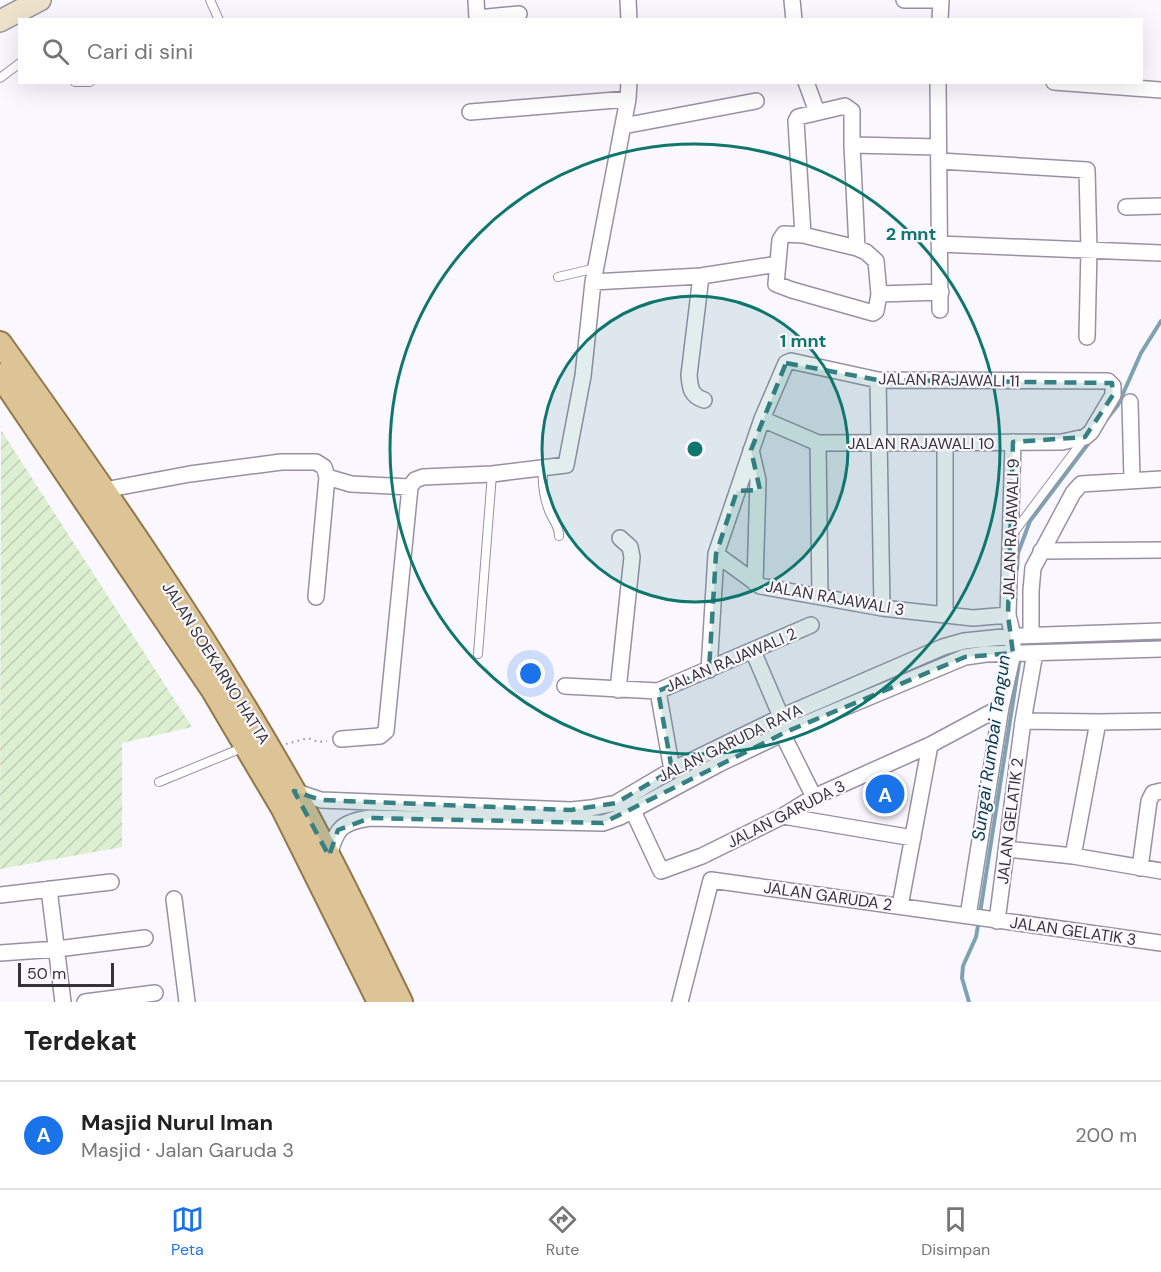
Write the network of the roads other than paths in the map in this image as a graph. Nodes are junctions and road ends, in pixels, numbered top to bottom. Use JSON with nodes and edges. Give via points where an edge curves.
{"nodes":[{"id":1,"x":210,"y":0,"type":"edge"},
{"id":2,"x":476,"y":0,"type":"edge"},
{"id":3,"x":628,"y":0,"type":"edge"},
{"id":4,"x":792,"y":0,"type":"edge"},
{"id":5,"x":904,"y":0,"type":"edge"},
{"id":6,"x":941,"y":0,"type":"edge"},
{"id":7,"x":36,"y":5,"type":"edge"},
{"id":8,"x":519,"y":14,"type":"dead end"},
{"id":9,"x":218,"y":18,"type":"edge"},
{"id":10,"x":629,"y":18,"type":"edge"},
{"id":11,"x":794,"y":18,"type":"edge"},
{"id":12,"x":940,"y":18,"type":"edge"},
{"id":13,"x":0,"y":21,"type":"edge"},
{"id":14,"x":18,"y":64,"type":"edge"},
{"id":15,"x":0,"y":78,"type":"edge"},
{"id":16,"x":629,"y":84,"type":"edge"},
{"id":17,"x":807,"y":84,"type":"edge"},
{"id":18,"x":938,"y":84,"type":"edge"},
{"id":19,"x":1081,"y":84,"type":"edge"},
{"id":20,"x":1161,"y":90,"type":"edge"},
{"id":21,"x":628,"y":99,"type":"junction"},
{"id":22,"x":756,"y":101,"type":"dead end"},
{"id":23,"x":470,"y":112,"type":"dead end"},
{"id":24,"x":817,"y":112,"type":"junction"},
{"id":25,"x":623,"y":126,"type":"junction"},
{"id":26,"x":852,"y":145,"type":"junction"},
{"id":27,"x":939,"y":154,"type":"junction"},
{"id":28,"x":1161,"y":206,"type":"edge"},
{"id":29,"x":1126,"y":207,"type":"dead end"},
{"id":30,"x":803,"y":235,"type":"junction"},
{"id":31,"x":939,"y":244,"type":"junction"},
{"id":32,"x":857,"y":248,"type":"junction"},
{"id":33,"x":1089,"y":250,"type":"junction"},
{"id":34,"x":1161,"y":253,"type":"edge"},
{"id":35,"x":778,"y":264,"type":"junction"},
{"id":36,"x":595,"y":275,"type":"junction"},
{"id":37,"x":701,"y":276,"type":"junction"},
{"id":38,"x":558,"y":277,"type":"dead end"},
{"id":39,"x":941,"y":292,"type":"junction"},
{"id":40,"x":879,"y":294,"type":"junction"},
{"id":41,"x":940,"y":310,"type":"dead end"},
{"id":42,"x":1087,"y":337,"type":"dead end"},
{"id":43,"x":0,"y":342,"type":"edge"},
{"id":44,"x":0,"y":375,"type":"edge"},
{"id":45,"x":878,"y":380,"type":"junction"},
{"id":46,"x":704,"y":400,"type":"dead end"},
{"id":47,"x":1130,"y":402,"type":"dead end"},
{"id":48,"x":762,"y":419,"type":"junction"},
{"id":49,"x":1085,"y":437,"type":"junction"},
{"id":50,"x":1013,"y":442,"type":"junction"},
{"id":51,"x":818,"y":443,"type":"junction"},
{"id":52,"x":881,"y":443,"type":"junction"},
{"id":53,"x":945,"y":444,"type":"junction"},
{"id":54,"x":752,"y":450,"type":"junction"},
{"id":55,"x":543,"y":469,"type":"junction"},
{"id":56,"x":492,"y":474,"type":"junction"},
{"id":57,"x":327,"y":477,"type":"junction"},
{"id":58,"x":1161,"y":479,"type":"edge"},
{"id":59,"x":1132,"y":480,"type":"junction"},
{"id":60,"x":410,"y":487,"type":"junction"},
{"id":61,"x":104,"y":490,"type":"junction"},
{"id":62,"x":738,"y":491,"type":"junction"},
{"id":63,"x":757,"y":499,"type":"junction"},
{"id":64,"x":560,"y":536,"type":"dead end"},
{"id":65,"x":1011,"y":536,"type":"junction"},
{"id":66,"x":620,"y":538,"type":"dead end"},
{"id":67,"x":1161,"y":550,"type":"edge"},
{"id":68,"x":1041,"y":551,"type":"junction"},
{"id":69,"x":716,"y":554,"type":"junction"},
{"id":70,"x":755,"y":583,"type":"junction"},
{"id":71,"x":158,"y":589,"type":"junction"},
{"id":72,"x":820,"y":596,"type":"junction"},
{"id":73,"x":316,"y":597,"type":"dead end"},
{"id":74,"x":882,"y":608,"type":"junction"},
{"id":75,"x":945,"y":615,"type":"junction"},
{"id":76,"x":1008,"y":615,"type":"junction"},
{"id":77,"x":811,"y":625,"type":"dead end"},
{"id":78,"x":1161,"y":631,"type":"edge"},
{"id":79,"x":1023,"y":635,"type":"junction"},
{"id":80,"x":1161,"y":649,"type":"edge"},
{"id":81,"x":753,"y":651,"type":"junction"},
{"id":82,"x":1025,"y":653,"type":"junction"},
{"id":83,"x":478,"y":654,"type":"dead end"},
{"id":84,"x":709,"y":670,"type":"junction"},
{"id":85,"x":565,"y":686,"type":"dead end"},
{"id":86,"x":618,"y":690,"type":"junction"},
{"id":87,"x":658,"y":691,"type":"junction"},
{"id":88,"x":1001,"y":706,"type":"junction"},
{"id":89,"x":781,"y":717,"type":"junction"},
{"id":90,"x":1023,"y":721,"type":"junction"},
{"id":91,"x":1161,"y":721,"type":"edge"},
{"id":92,"x":1098,"y":722,"type":"junction"},
{"id":93,"x":786,"y":733,"type":"junction"},
{"id":94,"x":341,"y":740,"type":"road end"},
{"id":95,"x":930,"y":745,"type":"junction"},
{"id":96,"x":246,"y":746,"type":"junction"},
{"id":97,"x":672,"y":770,"type":"junction"},
{"id":98,"x":159,"y":782,"type":"dead end"},
{"id":99,"x":294,"y":791,"type":"junction"},
{"id":100,"x":1161,"y":791,"type":"edge"},
{"id":101,"x":814,"y":797,"type":"junction"},
{"id":102,"x":633,"y":811,"type":"junction"},
{"id":103,"x":783,"y":816,"type":"junction"},
{"id":104,"x":913,"y":838,"type":"junction"},
{"id":105,"x":1007,"y":849,"type":"junction"},
{"id":106,"x":329,"y":856,"type":"junction"},
{"id":107,"x":702,"y":856,"type":"junction"},
{"id":108,"x":1073,"y":856,"type":"junction"},
{"id":109,"x":1140,"y":868,"type":"junction"},
{"id":110,"x":1161,"y":871,"type":"edge"},
{"id":111,"x":711,"y":880,"type":"junction"},
{"id":112,"x":111,"y":882,"type":"dead end"},
{"id":113,"x":49,"y":889,"type":"junction"},
{"id":114,"x":0,"y":895,"type":"edge"},
{"id":115,"x":174,"y":899,"type":"dead end"},
{"id":116,"x":900,"y":906,"type":"junction"},
{"id":117,"x":980,"y":918,"type":"junction"},
{"id":118,"x":145,"y":938,"type":"dead end"},
{"id":119,"x":1161,"y":943,"type":"edge"},
{"id":120,"x":57,"y":949,"type":"junction"},
{"id":121,"x":0,"y":953,"type":"edge"},
{"id":122,"x":155,"y":993,"type":"dead end"},
{"id":123,"x":63,"y":1002,"type":"edge"},
{"id":124,"x":86,"y":1002,"type":"edge"},
{"id":125,"x":187,"y":1002,"type":"edge"},
{"id":126,"x":379,"y":1002,"type":"edge"},
{"id":127,"x":401,"y":1002,"type":"edge"},
{"id":128,"x":680,"y":1002,"type":"edge"}],
"edges":[{"from":1,"to":9,"type":"lane"},
{"from":2,"to":8,"type":"street","via":[[477,18]]},
{"from":3,"to":10,"type":"street"},
{"from":4,"to":11,"type":"street"},
{"from":5,"to":6,"type":"street"},
{"from":6,"to":12,"type":"street"},
{"from":7,"to":13,"type":"street"},
{"from":14,"to":15,"type":"lane"},
{"from":16,"to":21,"type":"street"},
{"from":17,"to":24,"type":"street"},
{"from":18,"to":27,"type":"street"},
{"from":19,"to":20,"type":"street"},
{"from":21,"to":23,"type":"street"},
{"from":21,"to":25,"type":"street"},
{"from":22,"to":25,"type":"street"},
{"from":24,"to":26,"type":"street","via":[[849,107]]},
{"from":24,"to":30,"type":"street","via":[[796,121]]},
{"from":25,"to":36,"type":"street"},
{"from":26,"to":27,"type":"street"},
{"from":26,"to":32,"type":"street"},
{"from":27,"to":31,"type":"street"},
{"from":27,"to":33,"type":"street","via":[[1087,170]]},
{"from":28,"to":29,"type":"street"},
{"from":30,"to":32,"type":"street"},
{"from":30,"to":35,"type":"street","via":[[781,237]]},
{"from":31,"to":33,"type":"street"},
{"from":31,"to":39,"type":"street"},
{"from":32,"to":40,"type":"street","via":[[876,261]]},
{"from":33,"to":34,"type":"street"},
{"from":33,"to":42,"type":"street"},
{"from":35,"to":37,"type":"street"},
{"from":35,"to":40,"type":"street","via":[[776,284],[792,290],[873,313]]},
{"from":36,"to":37,"type":"street"},
{"from":36,"to":38,"type":"lane"},
{"from":36,"to":55,"type":"street","via":[[584,376],[566,465]]},
{"from":37,"to":46,"type":"street","via":[[689,375],[690,390]]},
{"from":39,"to":40,"type":"street"},
{"from":39,"to":41,"type":"street"},
{"from":43,"to":61,"type":"main road","name":"JALAN SOEKARNO HATTA"},
{"from":44,"to":71,"type":"main road","name":"JALAN SOEKARNO HATTA"},
{"from":45,"to":48,"type":"street","name":"JALAN RAJAWALI 11","via":[[788,361]]},
{"from":45,"to":49,"type":"street","name":"JALAN RAJAWALI 11","via":[[1108,381],[1113,386],[1113,395]]},
{"from":45,"to":52,"type":"street"},
{"from":47,"to":59,"type":"street"},
{"from":48,"to":51,"type":"street","name":"JALAN RAJAWALI 10"},
{"from":48,"to":54,"type":"street"},
{"from":49,"to":50,"type":"street","name":"JALAN RAJAWALI 10","via":[[1062,442]]},
{"from":49,"to":65,"type":"lane"},
{"from":50,"to":53,"type":"street","name":"JALAN RAJAWALI 10"},
{"from":50,"to":65,"type":"street","name":"JALAN RAJAWALI 9"},
{"from":51,"to":52,"type":"street","name":"JALAN RAJAWALI 10"},
{"from":51,"to":72,"type":"street"},
{"from":52,"to":53,"type":"street","name":"JALAN RAJAWALI 10"},
{"from":52,"to":74,"type":"street"},
{"from":53,"to":75,"type":"street"},
{"from":54,"to":62,"type":"street"},
{"from":54,"to":63,"type":"street"},
{"from":55,"to":56,"type":"street"},
{"from":55,"to":64,"type":"lane","via":[[546,502]]},
{"from":56,"to":60,"type":"street","via":[[423,477]]},
{"from":56,"to":83,"type":"lane"},
{"from":57,"to":60,"type":"street","via":[[351,484]]},
{"from":57,"to":61,"type":"street","via":[[324,467],[316,462],[281,462]]},
{"from":57,"to":73,"type":"street"},
{"from":58,"to":59,"type":"street"},
{"from":59,"to":68,"type":"street","via":[[1081,484]]},
{"from":60,"to":94,"type":"street","via":[[387,731],[380,736]]},
{"from":61,"to":71,"type":"main road","name":"JALAN SOEKARNO HATTA"},
{"from":62,"to":63,"type":"street","via":[[753,493]]},
{"from":62,"to":69,"type":"street"},
{"from":63,"to":70,"type":"street"},
{"from":65,"to":76,"type":"street","name":"JALAN RAJAWALI 9"},
{"from":66,"to":86,"type":"street","via":[[630,548],[632,557]]},
{"from":67,"to":68,"type":"street"},
{"from":68,"to":79,"type":"street","via":[[1033,568]]},
{"from":69,"to":70,"type":"street","name":"JALAN RAJAWALI 3"},
{"from":69,"to":84,"type":"street"},
{"from":70,"to":72,"type":"street","name":"JALAN RAJAWALI 3"},
{"from":71,"to":96,"type":"main road","name":"JALAN SOEKARNO HATTA"},
{"from":71,"to":99,"type":"main road","name":"JALAN SOEKARNO HATTA","via":[[210,649]]},
{"from":72,"to":74,"type":"street","name":"JALAN RAJAWALI 3"},
{"from":74,"to":75,"type":"street","name":"JALAN RAJAWALI 3"},
{"from":75,"to":76,"type":"street","name":"JALAN RAJAWALI 3"},
{"from":76,"to":79,"type":"street","name":"JALAN RAJAWALI 9"},
{"from":77,"to":81,"type":"street","name":"JALAN RAJAWALI 2"},
{"from":78,"to":79,"type":"street","name":"JALAN GARUDA RAYA"},
{"from":79,"to":82,"type":"street"},
{"from":79,"to":89,"type":"street","name":"JALAN GARUDA RAYA","via":[[943,647]]},
{"from":80,"to":82,"type":"street","name":"JALAN GARUDA RAYA"},
{"from":81,"to":84,"type":"street","name":"JALAN RAJAWALI 2"},
{"from":81,"to":89,"type":"street"},
{"from":82,"to":88,"type":"street"},
{"from":82,"to":90,"type":"street","name":"JALAN GELATIK 2"},
{"from":82,"to":93,"type":"street","name":"JALAN GARUDA RAYA","via":[[965,657]]},
{"from":84,"to":87,"type":"street","name":"JALAN RAJAWALI 2"},
{"from":85,"to":86,"type":"street"},
{"from":86,"to":87,"type":"street"},
{"from":87,"to":97,"type":"street","name":"JALAN RAJAWALI 2"},
{"from":88,"to":95,"type":"street","name":"JALAN GARUDA 3"},
{"from":88,"to":117,"type":"street"},
{"from":89,"to":93,"type":"street"},
{"from":89,"to":97,"type":"street","name":"JALAN GARUDA RAYA"},
{"from":90,"to":92,"type":"street"},
{"from":90,"to":105,"type":"street","name":"JALAN GELATIK 2"},
{"from":91,"to":92,"type":"street"},
{"from":92,"to":108,"type":"street"},
{"from":93,"to":101,"type":"street"},
{"from":93,"to":102,"type":"street","name":"JALAN GARUDA RAYA"},
{"from":95,"to":101,"type":"street","name":"JALAN GARUDA 3"},
{"from":95,"to":104,"type":"street"},
{"from":96,"to":98,"type":"lane"},
{"from":96,"to":126,"type":"main road","name":"JALAN SOEKARNO HATTA","via":[[283,809]]},
{"from":97,"to":99,"type":"street","name":"JALAN GARUDA RAYA","via":[[616,803],[571,810],[321,800]]},
{"from":99,"to":106,"type":"main road","name":"JALAN SOEKARNO HATTA"},
{"from":100,"to":109,"type":"street","via":[[1149,801]]},
{"from":101,"to":103,"type":"street","name":"JALAN GARUDA 3"},
{"from":102,"to":106,"type":"street","name":"JALAN GARUDA RAYA","via":[[591,824],[354,820],[339,830]]},
{"from":102,"to":107,"type":"street","name":"JALAN GARUDA 3","via":[[661,871]]},
{"from":103,"to":104,"type":"street"},
{"from":103,"to":107,"type":"street","name":"JALAN GARUDA 3"},
{"from":104,"to":116,"type":"street"},
{"from":105,"to":108,"type":"street"},
{"from":105,"to":117,"type":"street","name":"JALAN GELATIK 2"},
{"from":106,"to":127,"type":"main road","name":"JALAN SOEKARNO HATTA"},
{"from":107,"to":111,"type":"street"},
{"from":108,"to":109,"type":"street"},
{"from":109,"to":110,"type":"street"},
{"from":111,"to":116,"type":"street","name":"JALAN GARUDA 2"},
{"from":111,"to":128,"type":"street"},
{"from":112,"to":113,"type":"street"},
{"from":113,"to":114,"type":"street"},
{"from":113,"to":120,"type":"street"},
{"from":115,"to":125,"type":"street"},
{"from":116,"to":117,"type":"street","name":"JALAN GARUDA 2"},
{"from":117,"to":119,"type":"street","name":"JALAN GELATIK 3"},
{"from":118,"to":120,"type":"street"},
{"from":120,"to":121,"type":"street"},
{"from":120,"to":123,"type":"street"},
{"from":122,"to":124,"type":"street"}]}
